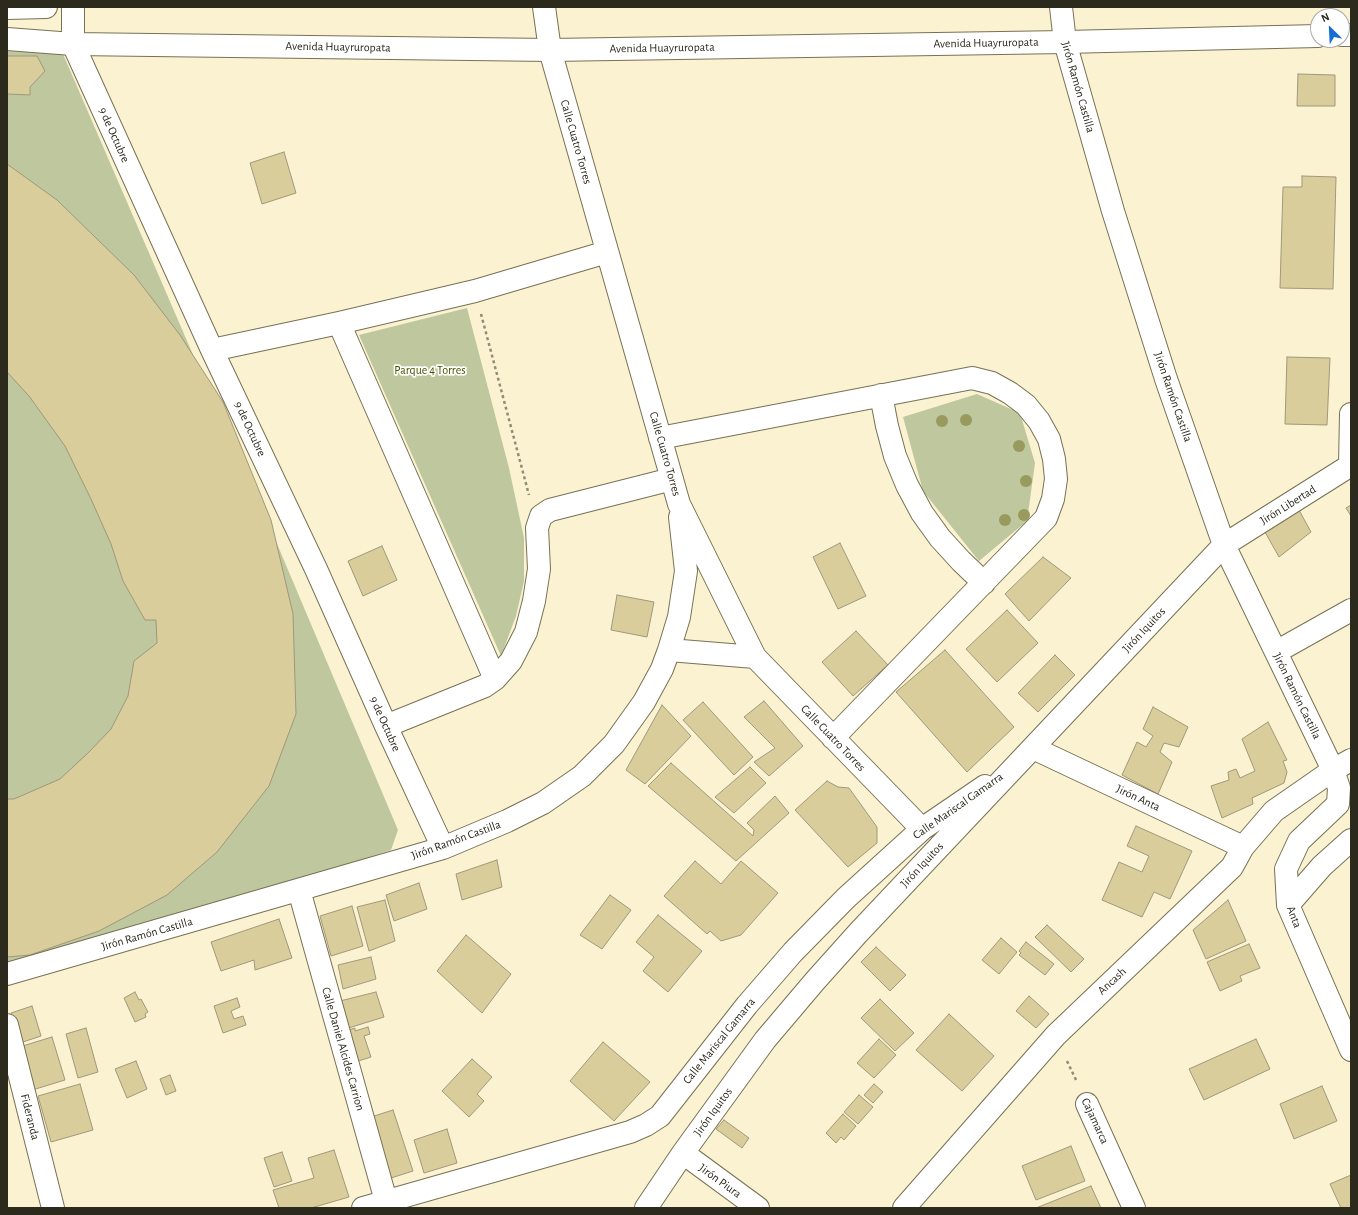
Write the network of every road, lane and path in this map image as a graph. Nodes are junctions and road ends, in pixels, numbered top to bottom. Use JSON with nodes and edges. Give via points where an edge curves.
{"nodes":[{"id":1,"x":46,"y":7,"type":"edge"},
{"id":2,"x":73,"y":7,"type":"edge"},
{"id":3,"x":544,"y":7,"type":"edge"},
{"id":4,"x":1061,"y":7,"type":"edge"},
{"id":5,"x":7,"y":8,"type":"edge"},
{"id":6,"x":1310,"y":36,"type":"edge"},
{"id":7,"x":7,"y":39,"type":"edge"},
{"id":8,"x":1065,"y":42,"type":"junction"},
{"id":9,"x":73,"y":44,"type":"junction"},
{"id":10,"x":550,"y":50,"type":"junction"},
{"id":11,"x":607,"y":252,"type":"junction"},
{"id":12,"x":475,"y":291,"type":"junction"},
{"id":13,"x":339,"y":323,"type":"junction"},
{"id":14,"x":212,"y":350,"type":"junction"},
{"id":15,"x":881,"y":395,"type":"junction"},
{"id":16,"x":1351,"y":414,"type":"edge"},
{"id":17,"x":660,"y":438,"type":"junction"},
{"id":18,"x":1351,"y":465,"type":"edge"},
{"id":19,"x":672,"y":479,"type":"junction"},
{"id":20,"x":679,"y":504,"type":"junction"},
{"id":21,"x":541,"y":516,"type":"junction"},
{"id":22,"x":1224,"y":545,"type":"junction"},
{"id":23,"x":984,"y":583,"type":"junction"},
{"id":24,"x":1351,"y":610,"type":"edge"},
{"id":25,"x":669,"y":650,"type":"junction"},
{"id":26,"x":1276,"y":652,"type":"junction"},
{"id":27,"x":755,"y":657,"type":"junction"},
{"id":28,"x":495,"y":679,"type":"junction"},
{"id":29,"x":386,"y":726,"type":"junction"},
{"id":30,"x":833,"y":738,"type":"junction"},
{"id":31,"x":1033,"y":748,"type":"junction"},
{"id":32,"x":1342,"y":765,"type":"edge"},
{"id":33,"x":1016,"y":766,"type":"junction"},
{"id":34,"x":922,"y":829,"type":"junction"},
{"id":35,"x":1351,"y":840,"type":"edge"},
{"id":36,"x":1243,"y":847,"type":"junction"},
{"id":37,"x":443,"y":848,"type":"junction"},
{"id":38,"x":299,"y":890,"type":"junction"},
{"id":39,"x":1288,"y":905,"type":"junction"},
{"id":40,"x":7,"y":974,"type":"edge"},
{"id":41,"x":7,"y":1025,"type":"edge"},
{"id":42,"x":1056,"y":1035,"type":"junction"},
{"id":43,"x":1351,"y":1050,"type":"edge"},
{"id":44,"x":1087,"y":1104,"type":"joint"},
{"id":45,"x":683,"y":1153,"type":"junction"},
{"id":46,"x":387,"y":1205,"type":"edge"},
{"id":47,"x":53,"y":1208,"type":"edge"},
{"id":48,"x":363,"y":1208,"type":"edge"},
{"id":49,"x":646,"y":1208,"type":"edge"},
{"id":50,"x":758,"y":1208,"type":"edge"},
{"id":51,"x":904,"y":1208,"type":"edge"},
{"id":52,"x":1134,"y":1208,"type":"edge"}],
"edges":[{"from":1,"to":5,"type":"street"},
{"from":2,"to":9,"type":"street","name":"9 de Octubre"},
{"from":3,"to":10,"type":"street","name":"Calle Cuatro Torres"},
{"from":4,"to":8,"type":"street","name":"Jirón Ramón Castilla"},
{"from":6,"to":8,"type":"street","name":"Avenida Huayruropata"},
{"from":7,"to":9,"type":"street","name":"Avenida Huayruropata"},
{"from":8,"to":10,"type":"street","name":"Avenida Huayruropata"},
{"from":8,"to":22,"type":"street","name":"Jirón Ramón Castilla","via":[[1113,211],[1166,379]]},
{"from":9,"to":10,"type":"street","name":"Avenida Huayruropata"},
{"from":9,"to":14,"type":"street","name":"9 de Octubre"},
{"from":10,"to":11,"type":"street","name":"Calle Cuatro Torres"},
{"from":11,"to":12,"type":"street"},
{"from":11,"to":17,"type":"street","name":"Calle Cuatro Torres"},
{"from":12,"to":13,"type":"street"},
{"from":12,"to":21,"type":"path","via":[[530,500]]},
{"from":13,"to":14,"type":"street"},
{"from":13,"to":28,"type":"street"},
{"from":14,"to":29,"type":"street","name":"9 de Octubre","via":[[316,569]]},
{"from":15,"to":17,"type":"street"},
{"from":15,"to":23,"type":"street","via":[[895,456],[911,492],[940,538]]},
{"from":15,"to":23,"type":"street","via":[[972,378],[992,383],[1026,405],[1049,439],[1056,479],[1053,499],[1046,518]]},
{"from":16,"to":18,"type":"street"},
{"from":17,"to":19,"type":"street","name":"Calle Cuatro Torres"},
{"from":18,"to":22,"type":"street","name":"Jirón Libertad"},
{"from":19,"to":20,"type":"street","name":"Calle Cuatro Torres"},
{"from":19,"to":21,"type":"street","via":[[550,510]]},
{"from":20,"to":25,"type":"street","name":"Jirón Ramón Castilla","via":[[686,571],[679,617]]},
{"from":20,"to":27,"type":"street","name":"Calle Cuatro Torres"},
{"from":21,"to":28,"type":"street","via":[[537,528],[539,569],[526,632],[511,661]]},
{"from":22,"to":26,"type":"street","name":"Jirón Ramón Castilla"},
{"from":22,"to":31,"type":"street","name":"Jirón Iquitos"},
{"from":23,"to":30,"type":"street"},
{"from":24,"to":26,"type":"street"},
{"from":25,"to":27,"type":"street"},
{"from":25,"to":37,"type":"street","name":"Jirón Ramón Castilla","via":[[644,702],[614,744],[582,776],[543,803]]},
{"from":26,"to":32,"type":"street","name":"Jirón Ramón Castilla"},
{"from":27,"to":30,"type":"street","name":"Calle Cuatro Torres"},
{"from":28,"to":29,"type":"street","via":[[485,686]]},
{"from":29,"to":37,"type":"street","name":"9 de Octubre"},
{"from":30,"to":34,"type":"street","name":"Calle Cuatro Torres"},
{"from":31,"to":33,"type":"street","name":"Jirón Iquitos"},
{"from":31,"to":36,"type":"street","name":"Jirón Anta"},
{"from":32,"to":36,"type":"street","name":"Ancash","via":[[1274,810]]},
{"from":32,"to":39,"type":"street","name":"Anta","via":[[1338,804],[1299,841],[1286,869]]},
{"from":33,"to":34,"type":"street","name":"Calle Mariscal Gamarra"},
{"from":33,"to":45,"type":"street","name":"Jirón Iquitos","via":[[858,933],[795,1004],[765,1040]]},
{"from":34,"to":46,"type":"street","name":"Calle Mariscal Gamarra","via":[[846,898],[793,952],[747,1004],[660,1116],[630,1132]]},
{"from":35,"to":39,"type":"street","via":[[1322,866]]},
{"from":36,"to":42,"type":"street","name":"Ancash","via":[[1232,867]]},
{"from":37,"to":38,"type":"street","name":"Jirón Ramón Castilla"},
{"from":38,"to":40,"type":"street","name":"Jirón Ramón Castilla"},
{"from":38,"to":46,"type":"street","name":"Calle Daniel Alcides Carrion"},
{"from":39,"to":43,"type":"street","name":"Anta"},
{"from":41,"to":47,"type":"street","name":"Fideranda"},
{"from":42,"to":44,"type":"path","name":"Cajamarca"},
{"from":42,"to":51,"type":"street","name":"Ancash"},
{"from":44,"to":52,"type":"street","name":"Cajamarca"},
{"from":45,"to":49,"type":"street","name":"Jirón Iquitos"},
{"from":45,"to":50,"type":"street","name":"Jirón Piura"},
{"from":46,"to":48,"type":"street","name":"Calle Mariscal Gamarra"}]}
